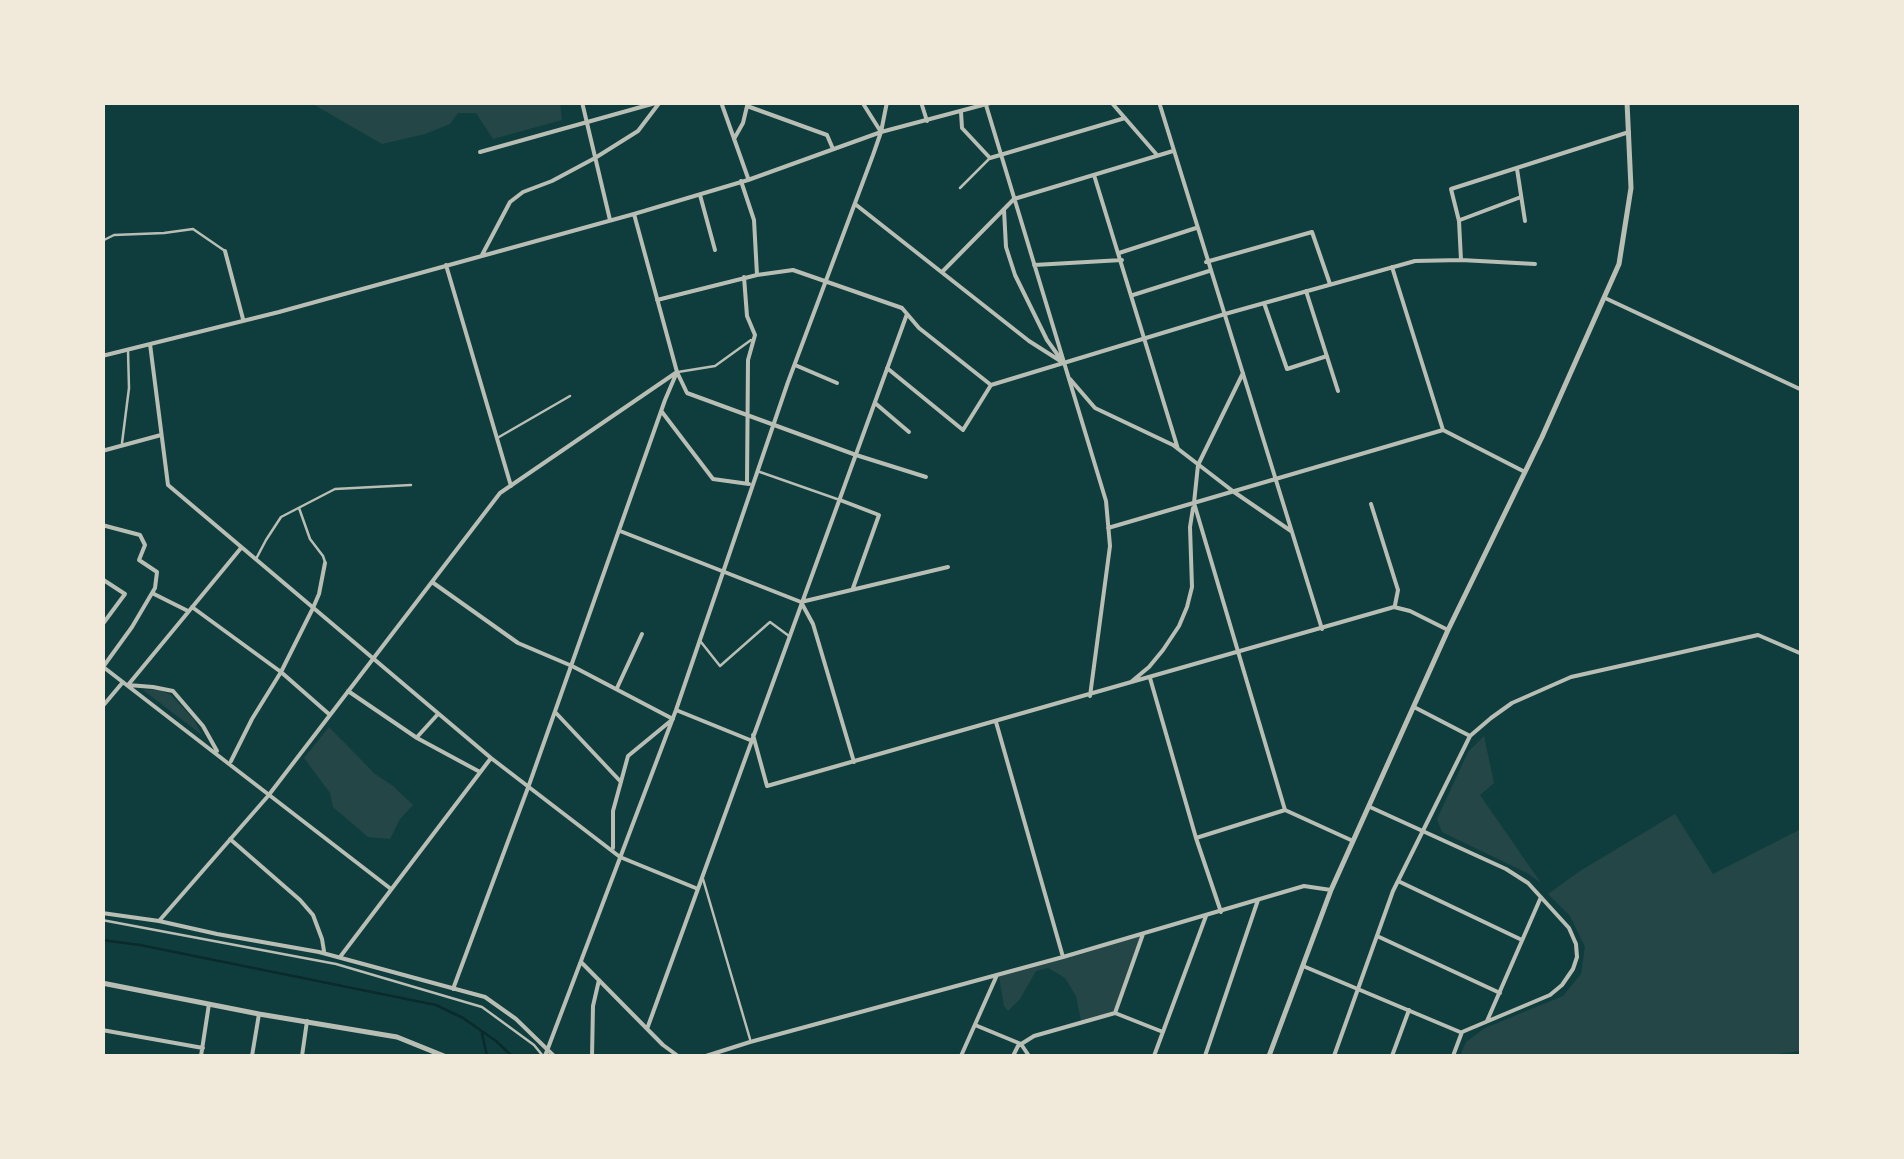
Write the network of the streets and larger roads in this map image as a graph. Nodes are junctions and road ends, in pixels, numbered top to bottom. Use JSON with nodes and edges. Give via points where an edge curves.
{"nodes":[{"id":1,"x":582,"y":102,"type":"edge"},
{"id":2,"x":632,"y":102,"type":"edge"},
{"id":3,"x":659,"y":102,"type":"edge"},
{"id":4,"x":722,"y":102,"type":"edge"},
{"id":5,"x":862,"y":102,"type":"edge"},
{"id":6,"x":887,"y":102,"type":"edge"},
{"id":7,"x":921,"y":102,"type":"edge"},
{"id":8,"x":994,"y":102,"type":"edge"},
{"id":9,"x":1111,"y":102,"type":"edge"},
{"id":10,"x":1159,"y":102,"type":"edge"},
{"id":11,"x":1626,"y":102,"type":"edge"},
{"id":12,"x":748,"y":104,"type":"edge"},
{"id":13,"x":986,"y":104,"type":"edge"},
{"id":14,"x":633,"y":110,"type":"junction"},
{"id":15,"x":961,"y":112,"type":"junction"},
{"id":16,"x":1125,"y":118,"type":"junction"},
{"id":17,"x":927,"y":121,"type":"junction"},
{"id":18,"x":587,"y":123,"type":"junction"},
{"id":19,"x":881,"y":132,"type":"junction"},
{"id":20,"x":1629,"y":132,"type":"junction"},
{"id":21,"x":734,"y":139,"type":"junction"},
{"id":22,"x":834,"y":150,"type":"junction"},
{"id":23,"x":1173,"y":151,"type":"junction"},
{"id":24,"x":480,"y":152,"type":"dead end"},
{"id":25,"x":1002,"y":156,"type":"junction"},
{"id":26,"x":1158,"y":156,"type":"junction"},
{"id":27,"x":595,"y":158,"type":"junction"},
{"id":28,"x":990,"y":158,"type":"junction"},
{"id":29,"x":1517,"y":169,"type":"junction"},
{"id":30,"x":1094,"y":176,"type":"junction"},
{"id":31,"x":745,"y":181,"type":"junction"},
{"id":32,"x":960,"y":188,"type":"dead end"},
{"id":33,"x":700,"y":194,"type":"junction"},
{"id":34,"x":1521,"y":196,"type":"junction"},
{"id":35,"x":1014,"y":199,"type":"junction"},
{"id":36,"x":855,"y":204,"type":"junction"},
{"id":37,"x":1004,"y":209,"type":"junction"},
{"id":38,"x":634,"y":214,"type":"junction"},
{"id":39,"x":1459,"y":220,"type":"junction"},
{"id":40,"x":610,"y":221,"type":"junction"},
{"id":41,"x":1526,"y":221,"type":"dead end"},
{"id":42,"x":1196,"y":228,"type":"junction"},
{"id":43,"x":103,"y":240,"type":"edge"},
{"id":44,"x":225,"y":250,"type":"joint"},
{"id":45,"x":715,"y":250,"type":"dead end"},
{"id":46,"x":482,"y":255,"type":"junction"},
{"id":47,"x":1120,"y":257,"type":"junction"},
{"id":48,"x":1461,"y":260,"type":"junction"},
{"id":49,"x":1206,"y":262,"type":"junction"},
{"id":50,"x":1535,"y":264,"type":"dead end"},
{"id":51,"x":446,"y":265,"type":"junction"},
{"id":52,"x":1034,"y":265,"type":"junction"},
{"id":53,"x":1392,"y":267,"type":"junction"},
{"id":54,"x":1209,"y":271,"type":"junction"},
{"id":55,"x":942,"y":272,"type":"junction"},
{"id":56,"x":757,"y":274,"type":"junction"},
{"id":57,"x":744,"y":278,"type":"junction"},
{"id":58,"x":826,"y":280,"type":"junction"},
{"id":59,"x":1330,"y":284,"type":"junction"},
{"id":60,"x":1306,"y":291,"type":"junction"},
{"id":61,"x":1132,"y":295,"type":"junction"},
{"id":62,"x":1605,"y":298,"type":"junction"},
{"id":63,"x":657,"y":300,"type":"junction"},
{"id":64,"x":1264,"y":302,"type":"junction"},
{"id":65,"x":907,"y":314,"type":"junction"},
{"id":66,"x":1225,"y":314,"type":"junction"},
{"id":67,"x":243,"y":321,"type":"junction"},
{"id":68,"x":754,"y":337,"type":"junction"},
{"id":69,"x":1144,"y":338,"type":"junction"},
{"id":70,"x":150,"y":344,"type":"junction"},
{"id":71,"x":128,"y":350,"type":"junction"},
{"id":72,"x":102,"y":356,"type":"edge"},
{"id":73,"x":1327,"y":356,"type":"junction"},
{"id":74,"x":1062,"y":362,"type":"junction"},
{"id":75,"x":795,"y":365,"type":"junction"},
{"id":76,"x":887,"y":368,"type":"junction"},
{"id":77,"x":676,"y":372,"type":"junction"},
{"id":78,"x":1243,"y":372,"type":"junction"},
{"id":79,"x":1066,"y":375,"type":"junction"},
{"id":80,"x":837,"y":383,"type":"dead end"},
{"id":81,"x":991,"y":385,"type":"junction"},
{"id":82,"x":1802,"y":390,"type":"edge"},
{"id":83,"x":1338,"y":392,"type":"dead end"},
{"id":84,"x":570,"y":396,"type":"dead end"},
{"id":85,"x":875,"y":403,"type":"junction"},
{"id":86,"x":661,"y":411,"type":"junction"},
{"id":87,"x":748,"y":416,"type":"junction"},
{"id":88,"x":774,"y":426,"type":"junction"},
{"id":89,"x":1443,"y":430,"type":"junction"},
{"id":90,"x":909,"y":432,"type":"dead end"},
{"id":91,"x":162,"y":435,"type":"junction"},
{"id":92,"x":497,"y":438,"type":"junction"},
{"id":93,"x":122,"y":446,"type":"junction"},
{"id":94,"x":1178,"y":449,"type":"junction"},
{"id":95,"x":102,"y":451,"type":"edge"},
{"id":96,"x":856,"y":455,"type":"junction"},
{"id":97,"x":1198,"y":464,"type":"junction"},
{"id":98,"x":758,"y":472,"type":"junction"},
{"id":99,"x":1525,"y":472,"type":"junction"},
{"id":100,"x":926,"y":477,"type":"dead end"},
{"id":101,"x":1276,"y":480,"type":"junction"},
{"id":102,"x":751,"y":484,"type":"junction"},
{"id":103,"x":412,"y":486,"type":"dead end"},
{"id":104,"x":511,"y":486,"type":"junction"},
{"id":105,"x":1234,"y":492,"type":"junction"},
{"id":106,"x":840,"y":500,"type":"junction"},
{"id":107,"x":1194,"y":503,"type":"junction"},
{"id":108,"x":1370,"y":504,"type":"dead end"},
{"id":109,"x":299,"y":508,"type":"junction"},
{"id":110,"x":102,"y":526,"type":"edge"},
{"id":111,"x":1108,"y":528,"type":"junction"},
{"id":112,"x":620,"y":531,"type":"junction"},
{"id":113,"x":1292,"y":531,"type":"junction"},
{"id":114,"x":241,"y":548,"type":"junction"},
{"id":115,"x":256,"y":560,"type":"junction"},
{"id":116,"x":325,"y":564,"type":"joint"},
{"id":117,"x":948,"y":567,"type":"dead end"},
{"id":118,"x":724,"y":571,"type":"junction"},
{"id":119,"x":102,"y":579,"type":"edge"},
{"id":120,"x":432,"y":582,"type":"junction"},
{"id":121,"x":852,"y":590,"type":"junction"},
{"id":122,"x":152,"y":593,"type":"junction"},
{"id":123,"x":801,"y":602,"type":"junction"},
{"id":124,"x":1394,"y":607,"type":"junction"},
{"id":125,"x":313,"y":608,"type":"junction"},
{"id":126,"x":190,"y":609,"type":"junction"},
{"id":127,"x":102,"y":626,"type":"edge"},
{"id":128,"x":1322,"y":629,"type":"junction"},
{"id":129,"x":1448,"y":630,"type":"junction"},
{"id":130,"x":642,"y":634,"type":"dead end"},
{"id":131,"x":789,"y":636,"type":"junction"},
{"id":132,"x":700,"y":641,"type":"junction"},
{"id":133,"x":1239,"y":653,"type":"junction"},
{"id":134,"x":1802,"y":654,"type":"edge"},
{"id":135,"x":372,"y":659,"type":"junction"},
{"id":136,"x":103,"y":666,"type":"edge"},
{"id":137,"x":572,"y":666,"type":"junction"},
{"id":138,"x":280,"y":672,"type":"junction"},
{"id":139,"x":1150,"y":678,"type":"junction"},
{"id":140,"x":125,"y":683,"type":"junction"},
{"id":141,"x":1128,"y":684,"type":"junction"},
{"id":142,"x":616,"y":689,"type":"junction"},
{"id":143,"x":348,"y":690,"type":"junction"},
{"id":144,"x":1090,"y":696,"type":"junction"},
{"id":145,"x":102,"y":707,"type":"edge"},
{"id":146,"x":1414,"y":707,"type":"junction"},
{"id":147,"x":676,"y":710,"type":"junction"},
{"id":148,"x":555,"y":712,"type":"junction"},
{"id":149,"x":438,"y":714,"type":"junction"},
{"id":150,"x":330,"y":715,"type":"junction"},
{"id":151,"x":672,"y":719,"type":"junction"},
{"id":152,"x":996,"y":722,"type":"junction"},
{"id":153,"x":1470,"y":736,"type":"junction"},
{"id":154,"x":752,"y":737,"type":"junction"},
{"id":155,"x":417,"y":738,"type":"junction"},
{"id":156,"x":220,"y":756,"type":"junction"},
{"id":157,"x":492,"y":758,"type":"junction"},
{"id":158,"x":854,"y":762,"type":"junction"},
{"id":159,"x":230,"y":763,"type":"junction"},
{"id":160,"x":481,"y":772,"type":"junction"},
{"id":161,"x":621,"y":782,"type":"junction"},
{"id":162,"x":529,"y":785,"type":"junction"},
{"id":163,"x":270,"y":794,"type":"junction"},
{"id":164,"x":1370,"y":806,"type":"junction"},
{"id":165,"x":1285,"y":810,"type":"junction"},
{"id":166,"x":1424,"y":831,"type":"junction"},
{"id":167,"x":1196,"y":838,"type":"junction"},
{"id":168,"x":230,"y":839,"type":"junction"},
{"id":169,"x":1354,"y":842,"type":"junction"},
{"id":170,"x":613,"y":851,"type":"junction"},
{"id":171,"x":620,"y":857,"type":"junction"},
{"id":172,"x":702,"y":878,"type":"junction"},
{"id":173,"x":1398,"y":881,"type":"junction"},
{"id":174,"x":391,"y":888,"type":"junction"},
{"id":175,"x":698,"y":889,"type":"junction"},
{"id":176,"x":1331,"y":890,"type":"junction"},
{"id":177,"x":1541,"y":897,"type":"junction"},
{"id":178,"x":1258,"y":900,"type":"junction"},
{"id":179,"x":1221,"y":912,"type":"junction"},
{"id":180,"x":1206,"y":916,"type":"junction"},
{"id":181,"x":102,"y":917,"type":"edge"},
{"id":182,"x":159,"y":921,"type":"junction"},
{"id":183,"x":1143,"y":934,"type":"junction"},
{"id":184,"x":1377,"y":936,"type":"junction"},
{"id":185,"x":1522,"y":940,"type":"junction"},
{"id":186,"x":325,"y":954,"type":"junction"},
{"id":187,"x":1064,"y":957,"type":"junction"},
{"id":188,"x":339,"y":958,"type":"junction"},
{"id":189,"x":582,"y":962,"type":"junction"},
{"id":190,"x":1302,"y":966,"type":"junction"},
{"id":191,"x":997,"y":975,"type":"junction"},
{"id":192,"x":598,"y":980,"type":"junction"},
{"id":193,"x":105,"y":984,"type":"edge"},
{"id":194,"x":1358,"y":988,"type":"junction"},
{"id":195,"x":454,"y":989,"type":"junction"},
{"id":196,"x":102,"y":992,"type":"edge"},
{"id":197,"x":1500,"y":993,"type":"junction"},
{"id":198,"x":209,"y":1004,"type":"junction"},
{"id":199,"x":1409,"y":1010,"type":"junction"},
{"id":200,"x":1115,"y":1013,"type":"junction"},
{"id":201,"x":259,"y":1014,"type":"junction"},
{"id":202,"x":308,"y":1021,"type":"junction"},
{"id":203,"x":1487,"y":1022,"type":"junction"},
{"id":204,"x":975,"y":1025,"type":"junction"},
{"id":205,"x":647,"y":1029,"type":"junction"},
{"id":206,"x":102,"y":1030,"type":"edge"},
{"id":207,"x":1163,"y":1032,"type":"junction"},
{"id":208,"x":1462,"y":1032,"type":"junction"},
{"id":209,"x":750,"y":1042,"type":"junction"},
{"id":210,"x":1021,"y":1044,"type":"junction"},
{"id":211,"x":203,"y":1048,"type":"junction"},
{"id":212,"x":548,"y":1048,"type":"junction"},
{"id":213,"x":202,"y":1056,"type":"edge"},
{"id":214,"x":252,"y":1056,"type":"edge"},
{"id":215,"x":302,"y":1056,"type":"edge"},
{"id":216,"x":444,"y":1056,"type":"edge"},
{"id":217,"x":544,"y":1056,"type":"edge"},
{"id":218,"x":554,"y":1056,"type":"edge"},
{"id":219,"x":592,"y":1056,"type":"edge"},
{"id":220,"x":678,"y":1056,"type":"edge"},
{"id":221,"x":706,"y":1056,"type":"edge"},
{"id":222,"x":961,"y":1056,"type":"edge"},
{"id":223,"x":1013,"y":1056,"type":"edge"},
{"id":224,"x":1029,"y":1056,"type":"edge"},
{"id":225,"x":1154,"y":1056,"type":"edge"},
{"id":226,"x":1205,"y":1056,"type":"edge"},
{"id":227,"x":1270,"y":1056,"type":"edge"},
{"id":228,"x":1334,"y":1056,"type":"edge"},
{"id":229,"x":1392,"y":1056,"type":"edge"},
{"id":230,"x":1453,"y":1056,"type":"edge"}],
"edges":[{"from":1,"to":18,"type":"street"},
{"from":2,"to":14,"type":"street"},
{"from":3,"to":14,"type":"street"},
{"from":3,"to":27,"type":"street","via":[[638,130]]},
{"from":4,"to":21,"type":"street"},
{"from":5,"to":19,"type":"street"},
{"from":6,"to":19,"type":"street"},
{"from":7,"to":17,"type":"street"},
{"from":8,"to":13,"type":"street"},
{"from":9,"to":16,"type":"street"},
{"from":10,"to":23,"type":"street"},
{"from":11,"to":20,"type":"street"},
{"from":12,"to":21,"type":"street"},
{"from":12,"to":22,"type":"street","via":[[827,134]]},
{"from":13,"to":15,"type":"street"},
{"from":13,"to":25,"type":"street"},
{"from":14,"to":18,"type":"street"},
{"from":15,"to":17,"type":"street"},
{"from":15,"to":28,"type":"street","via":[[962,128]]},
{"from":16,"to":25,"type":"street"},
{"from":16,"to":26,"type":"street"},
{"from":17,"to":19,"type":"street"},
{"from":18,"to":24,"type":"street"},
{"from":18,"to":27,"type":"street"},
{"from":19,"to":22,"type":"street"},
{"from":19,"to":36,"type":"street"},
{"from":20,"to":29,"type":"street"},
{"from":20,"to":62,"type":"street","via":[[1631,188]]},
{"from":21,"to":31,"type":"street"},
{"from":22,"to":31,"type":"street"},
{"from":23,"to":26,"type":"street"},
{"from":23,"to":42,"type":"street"},
{"from":25,"to":28,"type":"street"},
{"from":25,"to":35,"type":"street"},
{"from":26,"to":30,"type":"street"},
{"from":27,"to":40,"type":"street"},
{"from":27,"to":46,"type":"street","via":[[510,202]]},
{"from":28,"to":32,"type":"street"},
{"from":29,"to":34,"type":"street"},
{"from":29,"to":39,"type":"street","via":[[1451,189]]},
{"from":30,"to":35,"type":"street"},
{"from":30,"to":47,"type":"street"},
{"from":31,"to":33,"type":"street"},
{"from":31,"to":56,"type":"street"},
{"from":33,"to":38,"type":"street"},
{"from":33,"to":45,"type":"street"},
{"from":34,"to":39,"type":"street"},
{"from":34,"to":41,"type":"street"},
{"from":35,"to":37,"type":"street"},
{"from":35,"to":52,"type":"street"},
{"from":36,"to":55,"type":"street"},
{"from":36,"to":58,"type":"street"},
{"from":37,"to":55,"type":"street"},
{"from":37,"to":74,"type":"street","via":[[1006,247],[1020,286]]},
{"from":38,"to":40,"type":"street"},
{"from":38,"to":63,"type":"street"},
{"from":39,"to":48,"type":"street"},
{"from":40,"to":46,"type":"street"},
{"from":42,"to":47,"type":"street"},
{"from":42,"to":49,"type":"street"},
{"from":43,"to":44,"type":"street","via":[[193,229]]},
{"from":44,"to":67,"type":"street"},
{"from":46,"to":51,"type":"street"},
{"from":47,"to":52,"type":"street"},
{"from":47,"to":61,"type":"street"},
{"from":48,"to":50,"type":"street"},
{"from":48,"to":53,"type":"street"},
{"from":49,"to":54,"type":"street"},
{"from":49,"to":59,"type":"street","via":[[1312,232]]},
{"from":51,"to":67,"type":"street"},
{"from":51,"to":92,"type":"street"},
{"from":52,"to":74,"type":"street"},
{"from":53,"to":59,"type":"street"},
{"from":53,"to":89,"type":"street"},
{"from":54,"to":61,"type":"street"},
{"from":54,"to":66,"type":"street"},
{"from":55,"to":74,"type":"street"},
{"from":56,"to":57,"type":"street"},
{"from":56,"to":58,"type":"street","via":[[793,270]]},
{"from":57,"to":63,"type":"street"},
{"from":57,"to":68,"type":"street"},
{"from":58,"to":65,"type":"street"},
{"from":58,"to":75,"type":"street"},
{"from":59,"to":60,"type":"street"},
{"from":60,"to":64,"type":"street"},
{"from":60,"to":73,"type":"street"},
{"from":61,"to":69,"type":"street"},
{"from":62,"to":82,"type":"street"},
{"from":62,"to":99,"type":"street"},
{"from":63,"to":77,"type":"street"},
{"from":64,"to":66,"type":"street"},
{"from":64,"to":73,"type":"street","via":[[1287,370]]},
{"from":65,"to":76,"type":"street"},
{"from":65,"to":81,"type":"street"},
{"from":66,"to":69,"type":"street"},
{"from":66,"to":78,"type":"street"},
{"from":67,"to":70,"type":"street"},
{"from":68,"to":77,"type":"street","via":[[715,366]]},
{"from":68,"to":87,"type":"street"},
{"from":69,"to":74,"type":"street"},
{"from":69,"to":94,"type":"street"},
{"from":70,"to":71,"type":"street"},
{"from":70,"to":91,"type":"street"},
{"from":71,"to":72,"type":"street"},
{"from":71,"to":93,"type":"street"},
{"from":73,"to":83,"type":"street"},
{"from":74,"to":79,"type":"street"},
{"from":74,"to":81,"type":"street"},
{"from":75,"to":80,"type":"street"},
{"from":75,"to":88,"type":"street"},
{"from":76,"to":81,"type":"street","via":[[963,430]]},
{"from":76,"to":85,"type":"street"},
{"from":77,"to":86,"type":"street"},
{"from":77,"to":87,"type":"street","via":[[687,392]]},
{"from":77,"to":104,"type":"street"},
{"from":78,"to":97,"type":"street"},
{"from":78,"to":101,"type":"street"},
{"from":79,"to":94,"type":"street","via":[[1094,408]]},
{"from":79,"to":111,"type":"street","via":[[1106,501]]},
{"from":84,"to":92,"type":"street"},
{"from":85,"to":90,"type":"street"},
{"from":85,"to":96,"type":"street"},
{"from":86,"to":102,"type":"street","via":[[713,479]]},
{"from":86,"to":112,"type":"street"},
{"from":87,"to":88,"type":"street"},
{"from":87,"to":102,"type":"street"},
{"from":88,"to":96,"type":"street"},
{"from":88,"to":98,"type":"street"},
{"from":89,"to":99,"type":"street"},
{"from":89,"to":101,"type":"street"},
{"from":91,"to":93,"type":"street"},
{"from":91,"to":114,"type":"street","via":[[168,485]]},
{"from":92,"to":104,"type":"street"},
{"from":93,"to":95,"type":"street"},
{"from":94,"to":97,"type":"street"},
{"from":96,"to":100,"type":"street"},
{"from":96,"to":106,"type":"street"},
{"from":97,"to":105,"type":"street"},
{"from":97,"to":107,"type":"street"},
{"from":98,"to":102,"type":"street"},
{"from":98,"to":106,"type":"street"},
{"from":99,"to":129,"type":"street"},
{"from":101,"to":105,"type":"street"},
{"from":101,"to":113,"type":"street"},
{"from":102,"to":118,"type":"street"},
{"from":103,"to":109,"type":"street","via":[[335,490]]},
{"from":104,"to":120,"type":"street"},
{"from":105,"to":107,"type":"street"},
{"from":105,"to":113,"type":"street"},
{"from":106,"to":121,"type":"street","via":[[879,515]]},
{"from":106,"to":123,"type":"street"},
{"from":107,"to":111,"type":"street"},
{"from":107,"to":133,"type":"street"},
{"from":107,"to":141,"type":"street","via":[[1188,607],[1149,668]]},
{"from":108,"to":124,"type":"street","via":[[1398,590]]},
{"from":109,"to":115,"type":"street","via":[[281,517]]},
{"from":109,"to":116,"type":"street"},
{"from":110,"to":122,"type":"street","via":[[140,535],[145,545],[139,560],[158,572]]},
{"from":111,"to":144,"type":"street"},
{"from":112,"to":118,"type":"street"},
{"from":112,"to":137,"type":"street"},
{"from":113,"to":128,"type":"street"},
{"from":114,"to":115,"type":"street"},
{"from":114,"to":126,"type":"street"},
{"from":115,"to":125,"type":"street"},
{"from":116,"to":125,"type":"street"},
{"from":117,"to":121,"type":"street"},
{"from":118,"to":123,"type":"street"},
{"from":118,"to":132,"type":"street"},
{"from":119,"to":127,"type":"street","via":[[125,594]]},
{"from":120,"to":135,"type":"street"},
{"from":120,"to":137,"type":"street","via":[[518,643]]},
{"from":121,"to":123,"type":"street"},
{"from":122,"to":126,"type":"street"},
{"from":122,"to":136,"type":"street"},
{"from":123,"to":131,"type":"street"},
{"from":123,"to":158,"type":"street"},
{"from":124,"to":128,"type":"street"},
{"from":124,"to":129,"type":"street"},
{"from":125,"to":135,"type":"street"},
{"from":125,"to":138,"type":"street"},
{"from":126,"to":138,"type":"street"},
{"from":126,"to":140,"type":"street"},
{"from":128,"to":133,"type":"street"},
{"from":129,"to":146,"type":"street"},
{"from":130,"to":142,"type":"street"},
{"from":131,"to":132,"type":"street","via":[[770,622],[720,666]]},
{"from":131,"to":154,"type":"street"},
{"from":132,"to":147,"type":"street"},
{"from":133,"to":139,"type":"street"},
{"from":133,"to":165,"type":"street"},
{"from":134,"to":153,"type":"street","via":[[1758,635],[1610,666],[1512,703]]},
{"from":135,"to":143,"type":"street"},
{"from":135,"to":149,"type":"street"},
{"from":136,"to":140,"type":"street"},
{"from":137,"to":142,"type":"street"},
{"from":137,"to":148,"type":"street"},
{"from":138,"to":150,"type":"street"},
{"from":138,"to":159,"type":"street"},
{"from":139,"to":141,"type":"street"},
{"from":139,"to":167,"type":"street"},
{"from":140,"to":145,"type":"street"},
{"from":140,"to":156,"type":"street"},
{"from":140,"to":156,"type":"street","via":[[173,691]]},
{"from":141,"to":144,"type":"street"},
{"from":142,"to":151,"type":"street"},
{"from":143,"to":150,"type":"street"},
{"from":143,"to":155,"type":"street"},
{"from":144,"to":152,"type":"street"},
{"from":146,"to":153,"type":"street"},
{"from":146,"to":164,"type":"street"},
{"from":147,"to":151,"type":"street"},
{"from":147,"to":154,"type":"street"},
{"from":148,"to":161,"type":"street"},
{"from":148,"to":162,"type":"street"},
{"from":149,"to":155,"type":"street"},
{"from":149,"to":157,"type":"street"},
{"from":150,"to":163,"type":"street"},
{"from":151,"to":161,"type":"street","via":[[628,756]]},
{"from":151,"to":171,"type":"street"},
{"from":152,"to":158,"type":"street"},
{"from":152,"to":187,"type":"street"},
{"from":153,"to":166,"type":"street"},
{"from":154,"to":158,"type":"street","via":[[768,786]]},
{"from":154,"to":172,"type":"street"},
{"from":155,"to":160,"type":"street"},
{"from":156,"to":159,"type":"street"},
{"from":157,"to":160,"type":"street"},
{"from":157,"to":162,"type":"street"},
{"from":159,"to":163,"type":"street"},
{"from":160,"to":174,"type":"street"},
{"from":161,"to":170,"type":"street"},
{"from":162,"to":170,"type":"street"},
{"from":162,"to":195,"type":"street"},
{"from":163,"to":168,"type":"street"},
{"from":163,"to":174,"type":"street"},
{"from":164,"to":166,"type":"street"},
{"from":164,"to":169,"type":"street"},
{"from":165,"to":167,"type":"street"},
{"from":165,"to":169,"type":"street"},
{"from":166,"to":173,"type":"street"},
{"from":166,"to":177,"type":"street","via":[[1506,869]]},
{"from":167,"to":179,"type":"street"},
{"from":168,"to":182,"type":"street"},
{"from":168,"to":186,"type":"street","via":[[300,900]]},
{"from":169,"to":176,"type":"street"},
{"from":170,"to":171,"type":"street"},
{"from":171,"to":175,"type":"street"},
{"from":171,"to":189,"type":"street"},
{"from":172,"to":175,"type":"street"},
{"from":172,"to":209,"type":"street"},
{"from":173,"to":184,"type":"street"},
{"from":173,"to":185,"type":"street"},
{"from":174,"to":188,"type":"street"},
{"from":175,"to":205,"type":"street"},
{"from":176,"to":178,"type":"street","via":[[1304,886]]},
{"from":176,"to":190,"type":"street"},
{"from":177,"to":185,"type":"street"},
{"from":177,"to":203,"type":"street","via":[[1569,928],[1576,944],[1573,969],[1550,994]]},
{"from":178,"to":179,"type":"street"},
{"from":178,"to":226,"type":"street"},
{"from":179,"to":180,"type":"street"},
{"from":180,"to":183,"type":"street"},
{"from":180,"to":207,"type":"street"},
{"from":181,"to":182,"type":"street"},
{"from":181,"to":217,"type":"street","via":[[336,964],[482,1007]]},
{"from":182,"to":186,"type":"street"},
{"from":183,"to":187,"type":"street"},
{"from":183,"to":200,"type":"street"},
{"from":184,"to":194,"type":"street"},
{"from":184,"to":197,"type":"street"},
{"from":185,"to":197,"type":"street"},
{"from":186,"to":188,"type":"street"},
{"from":187,"to":191,"type":"street"},
{"from":188,"to":195,"type":"street"},
{"from":189,"to":192,"type":"street"},
{"from":189,"to":212,"type":"street"},
{"from":190,"to":194,"type":"street"},
{"from":190,"to":227,"type":"street"},
{"from":191,"to":204,"type":"street"},
{"from":191,"to":209,"type":"street"},
{"from":192,"to":205,"type":"street"},
{"from":192,"to":219,"type":"street"},
{"from":193,"to":196,"type":"street"},
{"from":193,"to":198,"type":"street"},
{"from":194,"to":199,"type":"street"},
{"from":194,"to":228,"type":"street"},
{"from":195,"to":212,"type":"street","via":[[485,997]]},
{"from":197,"to":203,"type":"street"},
{"from":198,"to":201,"type":"street"},
{"from":198,"to":211,"type":"street"},
{"from":199,"to":208,"type":"street"},
{"from":199,"to":229,"type":"street"},
{"from":200,"to":207,"type":"street"},
{"from":200,"to":210,"type":"street"},
{"from":201,"to":202,"type":"street"},
{"from":201,"to":214,"type":"street"},
{"from":202,"to":215,"type":"street"},
{"from":202,"to":216,"type":"street","via":[[397,1037]]},
{"from":203,"to":208,"type":"street"},
{"from":204,"to":210,"type":"street"},
{"from":204,"to":222,"type":"street"},
{"from":205,"to":220,"type":"street"},
{"from":206,"to":211,"type":"street"},
{"from":207,"to":225,"type":"street"},
{"from":208,"to":230,"type":"street"},
{"from":209,"to":221,"type":"street"},
{"from":210,"to":223,"type":"street"},
{"from":210,"to":224,"type":"street"},
{"from":211,"to":213,"type":"street"},
{"from":212,"to":217,"type":"street"},
{"from":212,"to":218,"type":"street"}]}
